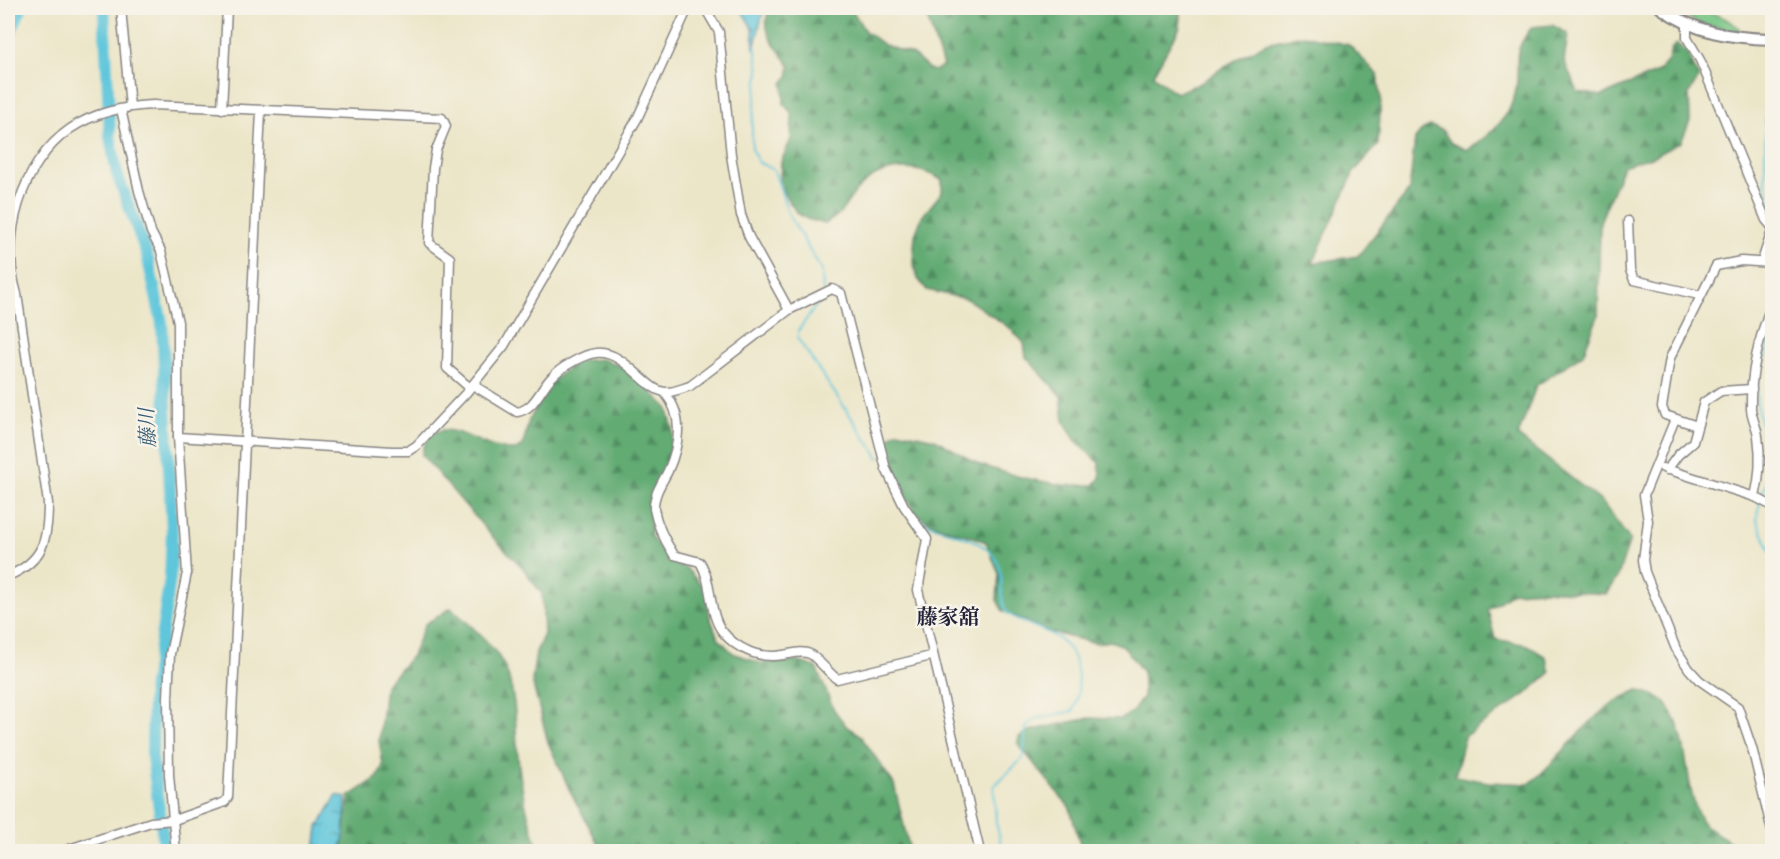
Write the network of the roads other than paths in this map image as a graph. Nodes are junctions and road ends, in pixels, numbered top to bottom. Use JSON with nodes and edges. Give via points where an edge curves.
{"nodes":[{"id":1,"x":121,"y":8,"type":"edge"},
{"id":2,"x":227,"y":8,"type":"edge"},
{"id":3,"x":688,"y":8,"type":"edge"},
{"id":4,"x":705,"y":8,"type":"edge"},
{"id":5,"x":1661,"y":8,"type":"edge"},
{"id":6,"x":1688,"y":24,"type":"junction"},
{"id":7,"x":1773,"y":39,"type":"edge"},
{"id":8,"x":122,"y":108,"type":"junction"},
{"id":9,"x":222,"y":109,"type":"junction"},
{"id":10,"x":261,"y":111,"type":"junction"},
{"id":11,"x":1628,"y":221,"type":"dead end"},
{"id":12,"x":1772,"y":232,"type":"edge"},
{"id":13,"x":1762,"y":261,"type":"junction"},
{"id":14,"x":1773,"y":263,"type":"edge"},
{"id":15,"x":1699,"y":295,"type":"junction"},
{"id":16,"x":1773,"y":304,"type":"edge"},
{"id":17,"x":789,"y":310,"type":"junction"},
{"id":18,"x":471,"y":386,"type":"junction"},
{"id":19,"x":1752,"y":389,"type":"junction"},
{"id":20,"x":665,"y":393,"type":"junction"},
{"id":21,"x":1675,"y":419,"type":"junction"},
{"id":22,"x":1697,"y":426,"type":"junction"},
{"id":23,"x":178,"y":437,"type":"junction"},
{"id":24,"x":245,"y":442,"type":"junction"},
{"id":25,"x":1655,"y":466,"type":"junction"},
{"id":26,"x":1667,"y":470,"type":"junction"},
{"id":27,"x":1755,"y":497,"type":"junction"},
{"id":28,"x":1773,"y":506,"type":"edge"},
{"id":29,"x":8,"y":576,"type":"edge"},
{"id":30,"x":932,"y":656,"type":"junction"},
{"id":31,"x":172,"y":821,"type":"junction"},
{"id":32,"x":1773,"y":831,"type":"edge"},
{"id":33,"x":60,"y":852,"type":"edge"},
{"id":34,"x":176,"y":852,"type":"edge"},
{"id":35,"x":980,"y":852,"type":"edge"}],
"edges":[{"from":1,"to":8,"type":"street"},
{"from":2,"to":9,"type":"street"},
{"from":3,"to":18,"type":"street","via":[[612,164],[504,346]]},
{"from":4,"to":17,"type":"street","via":[[719,33],[741,215],[748,237]]},
{"from":5,"to":6,"type":"main road"},
{"from":6,"to":7,"type":"main road","via":[[1727,37]]},
{"from":6,"to":12,"type":"street","via":[[1687,38],[1700,60]]},
{"from":8,"to":9,"type":"street"},
{"from":8,"to":23,"type":"street","via":[[139,191],[161,251],[178,322]]},
{"from":8,"to":29,"type":"street","via":[[69,129],[46,150],[28,180],[15,221],[12,279],[48,503],[48,530],[37,555]]},
{"from":9,"to":10,"type":"street"},
{"from":10,"to":18,"type":"street","via":[[444,119],[433,168],[429,243],[450,258],[447,368]]},
{"from":10,"to":24,"type":"street"},
{"from":11,"to":15,"type":"street","via":[[1630,270],[1635,280]]},
{"from":12,"to":13,"type":"street"},
{"from":13,"to":14,"type":"street"},
{"from":13,"to":15,"type":"street","via":[[1716,266]]},
{"from":15,"to":21,"type":"street","via":[[1666,369],[1662,407],[1665,415]]},
{"from":16,"to":19,"type":"street","via":[[1765,321]]},
{"from":17,"to":20,"type":"street","via":[[690,386]]},
{"from":17,"to":30,"type":"street","via":[[832,289],[841,293],[886,469],[904,506],[927,539],[918,590]]},
{"from":18,"to":20,"type":"street","via":[[517,412],[523,411],[557,372],[593,353],[608,353]]},
{"from":18,"to":24,"type":"street","via":[[408,450]]},
{"from":19,"to":22,"type":"street","via":[[1715,394],[1704,402]]},
{"from":19,"to":27,"type":"street","via":[[1751,412],[1758,434],[1760,463]]},
{"from":20,"to":30,"type":"street","via":[[678,414],[679,428],[654,507],[662,535],[674,555],[700,562],[708,574],[721,629],[733,642],[764,657],[801,652],[812,655],[837,679]]},
{"from":21,"to":22,"type":"street"},
{"from":21,"to":25,"type":"street"},
{"from":22,"to":26,"type":"street","via":[[1693,442]]},
{"from":23,"to":24,"type":"street"},
{"from":23,"to":31,"type":"street","via":[[187,573],[171,654],[168,698]]},
{"from":24,"to":31,"type":"street","via":[[228,797],[220,804]]},
{"from":25,"to":26,"type":"street"},
{"from":25,"to":32,"type":"street","via":[[1644,495],[1648,521],[1642,560],[1645,572],[1682,659],[1699,680],[1738,707]]},
{"from":26,"to":27,"type":"street"},
{"from":27,"to":28,"type":"street"},
{"from":30,"to":35,"type":"street"},
{"from":31,"to":33,"type":"street","via":[[154,822]]},
{"from":31,"to":34,"type":"street"}]}
